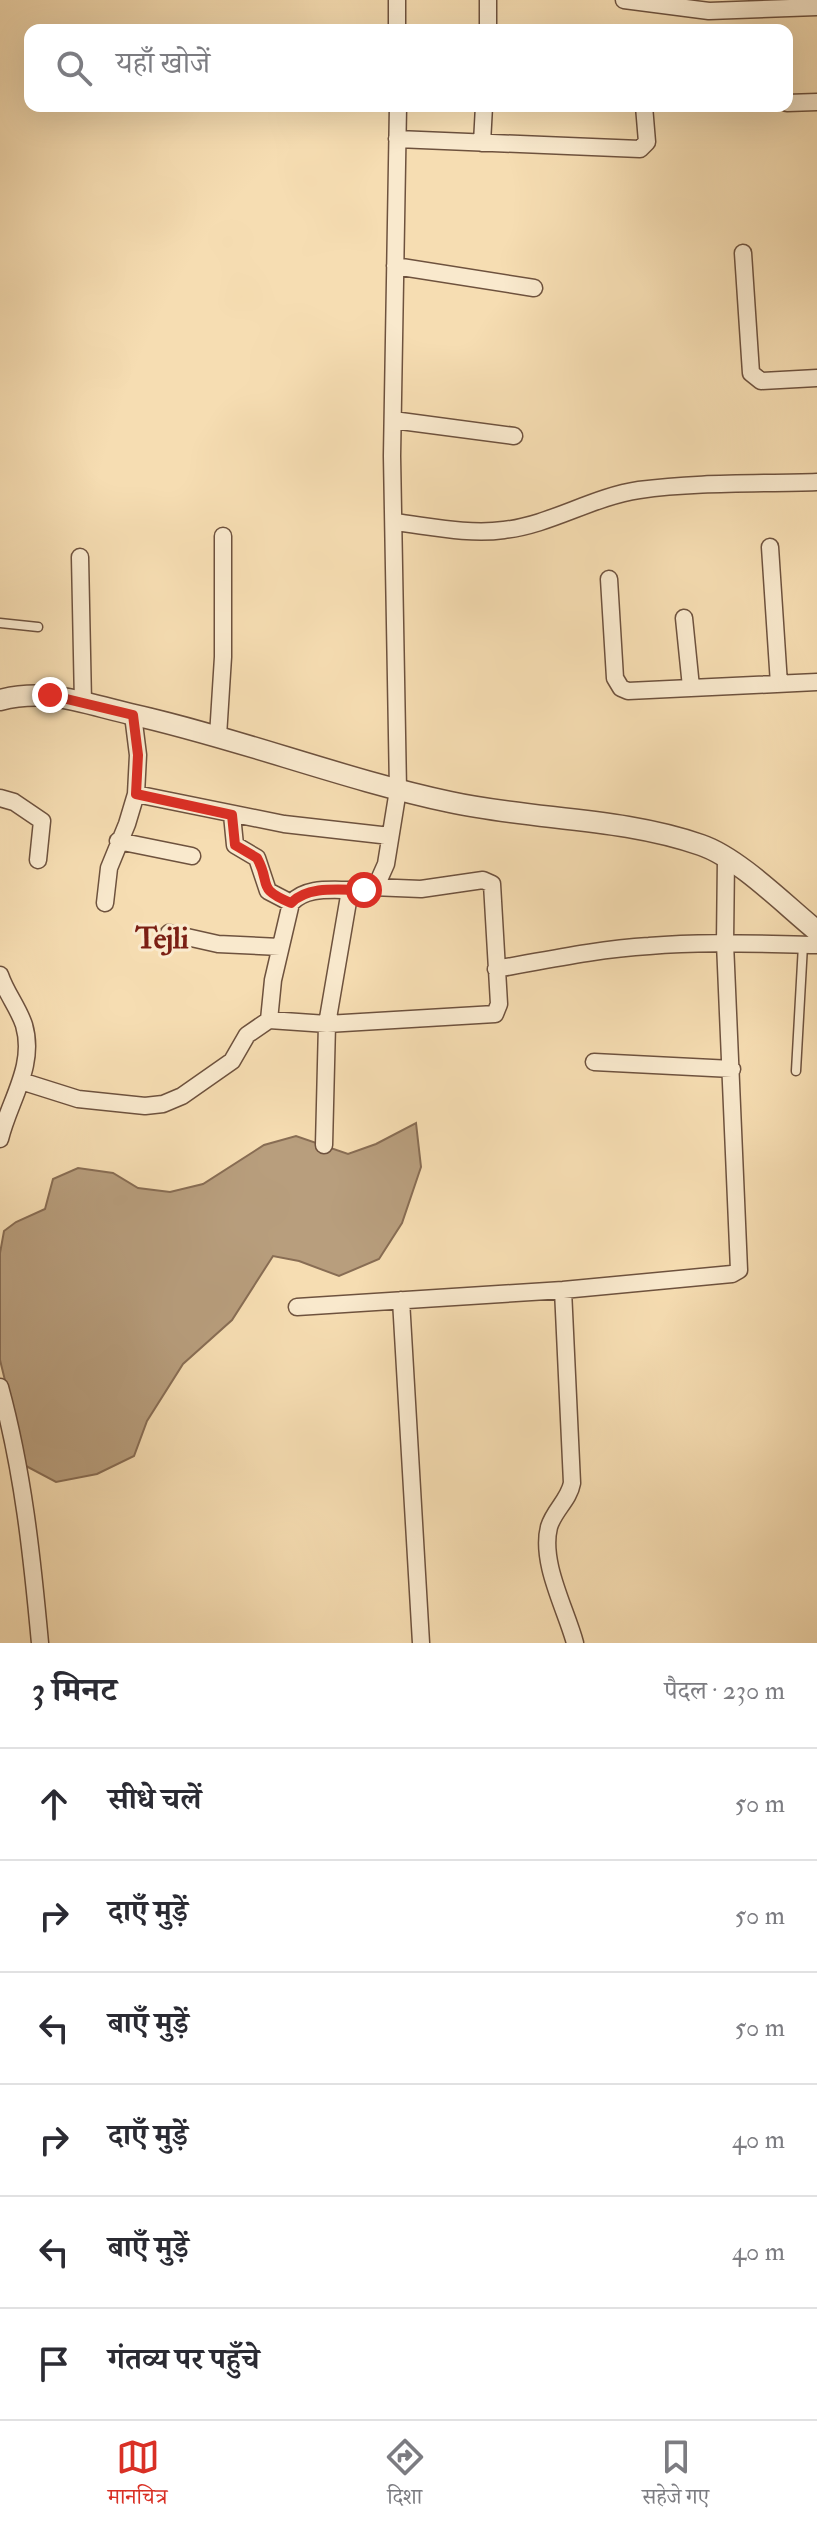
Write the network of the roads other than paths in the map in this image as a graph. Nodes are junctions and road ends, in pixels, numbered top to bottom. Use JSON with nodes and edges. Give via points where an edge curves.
{"nodes":[{"id":1,"x":397,"y":0,"type":"edge"},
{"id":2,"x":488,"y":0,"type":"edge"},
{"id":3,"x":624,"y":0,"type":"edge"},
{"id":4,"x":817,"y":7,"type":"edge"},
{"id":5,"x":397,"y":24,"type":"edge"},
{"id":6,"x":488,"y":24,"type":"edge"},
{"id":7,"x":817,"y":102,"type":"edge"},
{"id":8,"x":793,"y":103,"type":"edge"},
{"id":9,"x":398,"y":112,"type":"edge"},
{"id":10,"x":484,"y":112,"type":"edge"},
{"id":11,"x":644,"y":112,"type":"edge"},
{"id":12,"x":397,"y":139,"type":"junction"},
{"id":13,"x":482,"y":143,"type":"junction"},
{"id":14,"x":743,"y":253,"type":"dead end"},
{"id":15,"x":395,"y":266,"type":"junction"},
{"id":16,"x":534,"y":288,"type":"dead end"},
{"id":17,"x":817,"y":378,"type":"edge"},
{"id":18,"x":393,"y":420,"type":"junction"},
{"id":19,"x":514,"y":436,"type":"dead end"},
{"id":20,"x":817,"y":482,"type":"edge"},
{"id":21,"x":394,"y":522,"type":"junction"},
{"id":22,"x":223,"y":536,"type":"dead end"},
{"id":23,"x":770,"y":547,"type":"dead end"},
{"id":24,"x":80,"y":557,"type":"dead end"},
{"id":25,"x":609,"y":579,"type":"dead end"},
{"id":26,"x":684,"y":618,"type":"dead end"},
{"id":27,"x":0,"y":623,"type":"edge"},
{"id":28,"x":38,"y":627,"type":"dead end"},
{"id":29,"x":817,"y":682,"type":"edge"},
{"id":30,"x":779,"y":684,"type":"junction"},
{"id":31,"x":691,"y":687,"type":"junction"},
{"id":32,"x":0,"y":700,"type":"edge"},
{"id":33,"x":83,"y":703,"type":"junction"},
{"id":34,"x":133,"y":715,"type":"junction"},
{"id":35,"x":218,"y":736,"type":"junction"},
{"id":36,"x":398,"y":790,"type":"junction"},
{"id":37,"x":136,"y":794,"type":"junction"},
{"id":38,"x":0,"y":798,"type":"edge"},
{"id":39,"x":232,"y":815,"type":"junction"},
{"id":40,"x":390,"y":836,"type":"junction"},
{"id":41,"x":118,"y":841,"type":"junction"},
{"id":42,"x":192,"y":856,"type":"dead end"},
{"id":43,"x":726,"y":858,"type":"junction"},
{"id":44,"x":38,"y":860,"type":"dead end"},
{"id":45,"x":372,"y":887,"type":"junction"},
{"id":46,"x":350,"y":890,"type":"junction"},
{"id":47,"x":105,"y":903,"type":"dead end"},
{"id":48,"x":291,"y":903,"type":"junction"},
{"id":49,"x":169,"y":933,"type":"dead end"},
{"id":50,"x":812,"y":940,"type":"edge"},
{"id":51,"x":725,"y":943,"type":"junction"},
{"id":52,"x":280,"y":947,"type":"junction"},
{"id":53,"x":496,"y":969,"type":"junction"},
{"id":54,"x":0,"y":975,"type":"edge"},
{"id":55,"x":269,"y":1020,"type":"junction"},
{"id":56,"x":327,"y":1024,"type":"junction"},
{"id":57,"x":594,"y":1062,"type":"dead end"},
{"id":58,"x":732,"y":1069,"type":"junction"},
{"id":59,"x":796,"y":1071,"type":"dead end"},
{"id":60,"x":21,"y":1081,"type":"junction"},
{"id":61,"x":0,"y":1139,"type":"edge"},
{"id":62,"x":324,"y":1145,"type":"dead end"},
{"id":63,"x":563,"y":1290,"type":"junction"},
{"id":64,"x":401,"y":1300,"type":"junction"},
{"id":65,"x":297,"y":1307,"type":"dead end"},
{"id":66,"x":0,"y":1387,"type":"edge"},
{"id":67,"x":6,"y":1431,"type":"edge"},
{"id":68,"x":40,"y":1643,"type":"edge"},
{"id":69,"x":421,"y":1643,"type":"edge"},
{"id":70,"x":575,"y":1643,"type":"edge"}],
"edges":[{"from":1,"to":5,"type":"street"},
{"from":2,"to":6,"type":"street"},
{"from":3,"to":4,"type":"street","via":[[709,11]]},
{"from":7,"to":8,"type":"street"},
{"from":9,"to":12,"type":"street"},
{"from":10,"to":13,"type":"street"},
{"from":11,"to":13,"type":"street","via":[[647,142],[640,149]]},
{"from":12,"to":13,"type":"street"},
{"from":12,"to":15,"type":"street"},
{"from":14,"to":17,"type":"street","via":[[751,373],[761,381]]},
{"from":15,"to":16,"type":"street"},
{"from":15,"to":18,"type":"street"},
{"from":18,"to":19,"type":"street"},
{"from":18,"to":21,"type":"street"},
{"from":20,"to":21,"type":"street","via":[[639,490],[505,530]]},
{"from":21,"to":36,"type":"street"},
{"from":22,"to":35,"type":"street"},
{"from":23,"to":30,"type":"street"},
{"from":24,"to":33,"type":"street"},
{"from":25,"to":31,"type":"street","via":[[618,684],[628,691]]},
{"from":26,"to":31,"type":"street"},
{"from":27,"to":28,"type":"lane"},
{"from":29,"to":30,"type":"street"},
{"from":30,"to":31,"type":"street"},
{"from":32,"to":33,"type":"street","via":[[25,694]]},
{"from":33,"to":34,"type":"street"},
{"from":34,"to":35,"type":"street"},
{"from":34,"to":37,"type":"street"},
{"from":35,"to":36,"type":"street"},
{"from":36,"to":40,"type":"street"},
{"from":36,"to":43,"type":"street","via":[[635,829],[702,845]]},
{"from":37,"to":39,"type":"street"},
{"from":37,"to":41,"type":"street"},
{"from":38,"to":44,"type":"street","via":[[42,821]]},
{"from":39,"to":40,"type":"street"},
{"from":39,"to":48,"type":"street","via":[[235,845],[257,858],[268,891]]},
{"from":40,"to":45,"type":"street","via":[[383,875]]},
{"from":41,"to":42,"type":"street"},
{"from":41,"to":47,"type":"street"},
{"from":43,"to":50,"type":"street"},
{"from":43,"to":51,"type":"street"},
{"from":45,"to":46,"type":"street"},
{"from":45,"to":53,"type":"street","via":[[421,889],[487,880],[494,889]]},
{"from":46,"to":48,"type":"street","via":[[309,891]]},
{"from":46,"to":56,"type":"street"},
{"from":48,"to":52,"type":"street"},
{"from":49,"to":52,"type":"street","via":[[218,944]]},
{"from":50,"to":51,"type":"street"},
{"from":50,"to":59,"type":"lane"},
{"from":51,"to":53,"type":"street","via":[[608,949]]},
{"from":51,"to":58,"type":"street"},
{"from":52,"to":55,"type":"street"},
{"from":53,"to":56,"type":"street","via":[[499,1004],[490,1016]]},
{"from":54,"to":60,"type":"street","via":[[25,1030]]},
{"from":55,"to":56,"type":"street"},
{"from":55,"to":60,"type":"street","via":[[247,1035],[232,1061],[163,1104],[78,1099]]},
{"from":56,"to":62,"type":"street"},
{"from":57,"to":58,"type":"street"},
{"from":58,"to":63,"type":"street","via":[[739,1270]]},
{"from":60,"to":61,"type":"street"},
{"from":63,"to":64,"type":"street"},
{"from":63,"to":70,"type":"street","via":[[572,1483],[547,1540],[560,1605]]},
{"from":64,"to":65,"type":"street"},
{"from":64,"to":69,"type":"street"},
{"from":66,"to":67,"type":"street"},
{"from":67,"to":68,"type":"street","via":[[25,1504]]}]}
